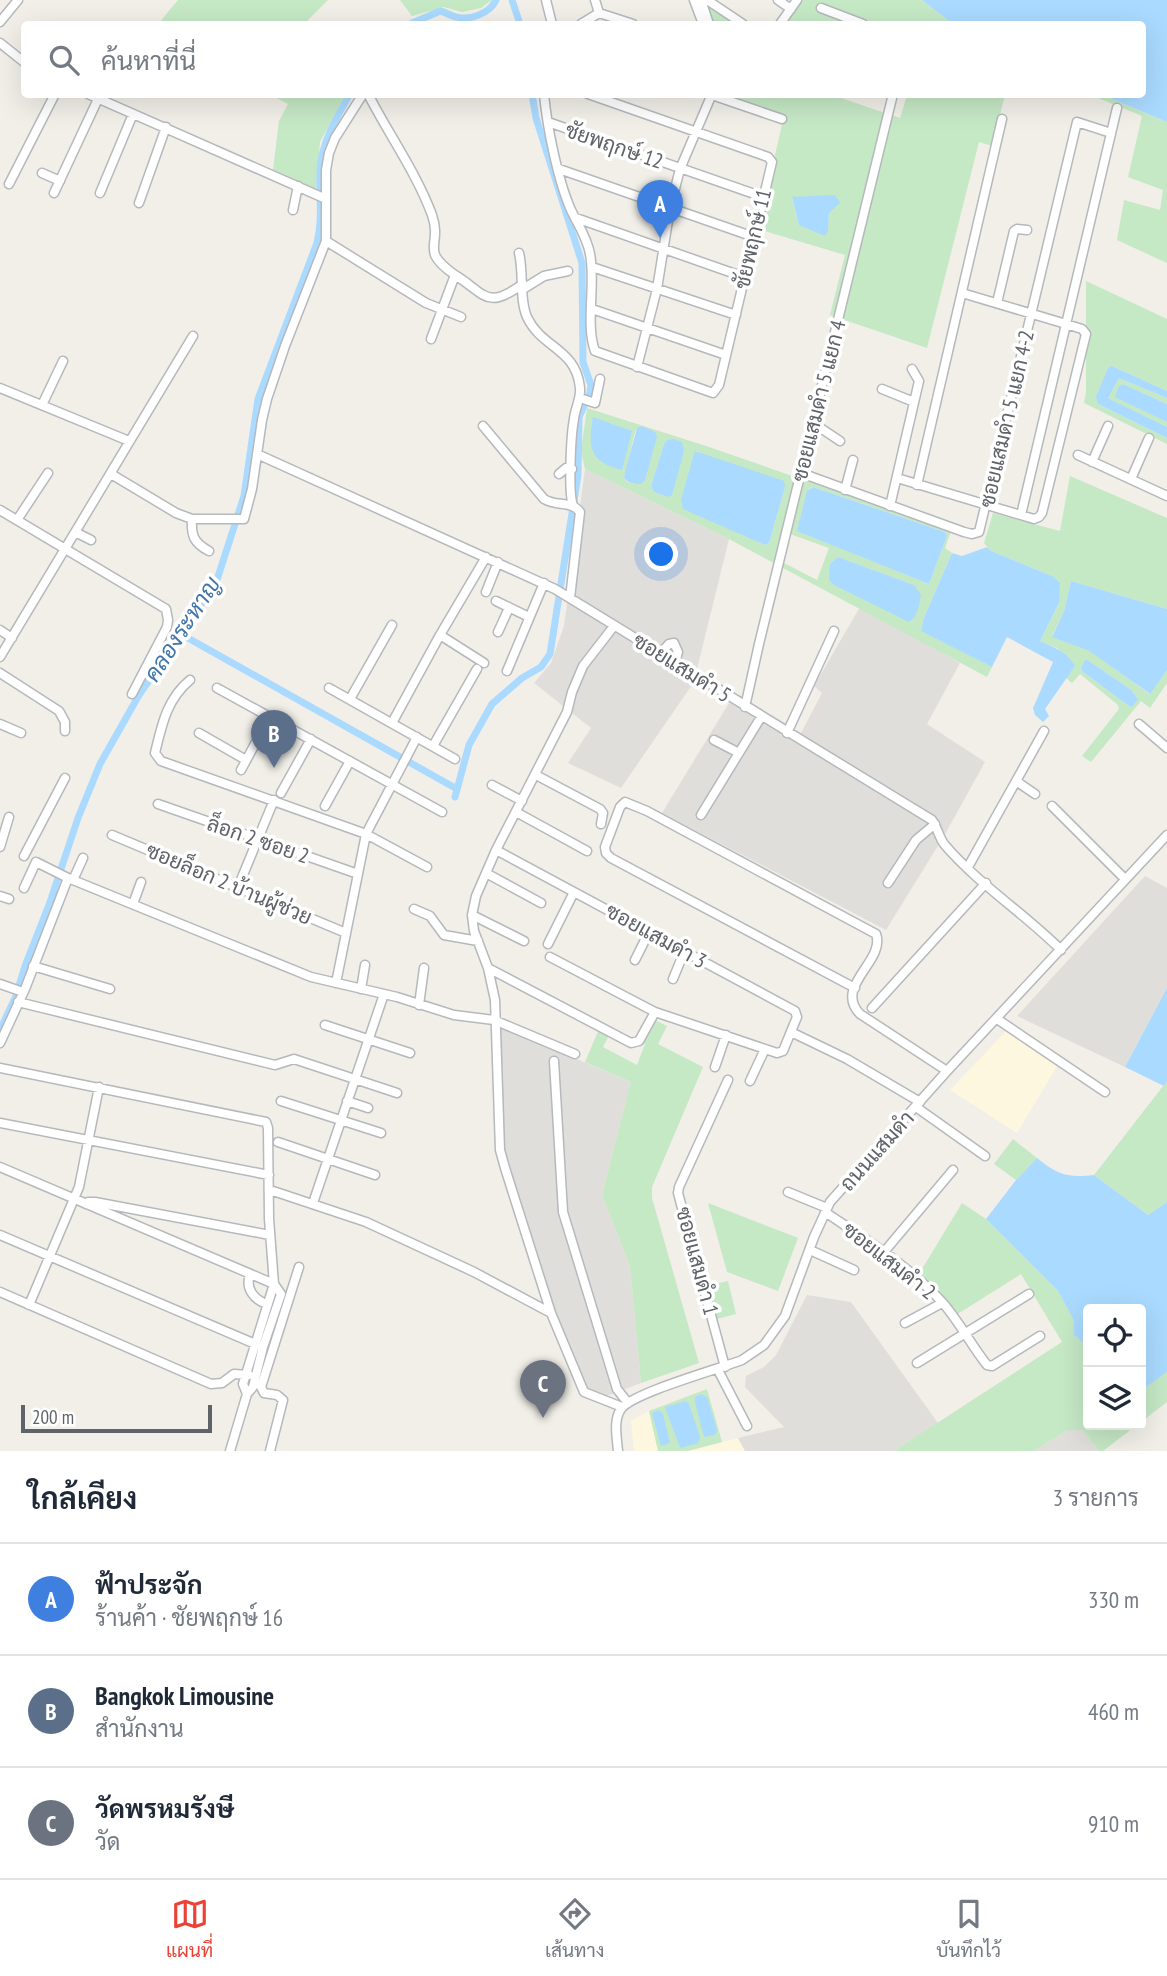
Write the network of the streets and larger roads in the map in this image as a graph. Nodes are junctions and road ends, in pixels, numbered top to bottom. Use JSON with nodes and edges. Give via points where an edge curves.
{"nodes":[{"id":1,"x":18,"y":0,"type":"edge"},
{"id":2,"x":546,"y":0,"type":"edge"},
{"id":3,"x":595,"y":0,"type":"edge"},
{"id":4,"x":695,"y":0,"type":"edge"},
{"id":5,"x":707,"y":0,"type":"edge"},
{"id":6,"x":778,"y":0,"type":"edge"},
{"id":7,"x":797,"y":0,"type":"edge"},
{"id":8,"x":821,"y":8,"type":"dead end"},
{"id":9,"x":791,"y":9,"type":"junction"},
{"id":10,"x":599,"y":13,"type":"junction"},
{"id":11,"x":551,"y":21,"type":"edge"},
{"id":12,"x":586,"y":21,"type":"edge"},
{"id":13,"x":624,"y":21,"type":"edge"},
{"id":14,"x":702,"y":21,"type":"edge"},
{"id":15,"x":707,"y":21,"type":"edge"},
{"id":16,"x":738,"y":21,"type":"edge"},
{"id":17,"x":782,"y":21,"type":"edge"},
{"id":18,"x":855,"y":21,"type":"edge"},
{"id":19,"x":0,"y":22,"type":"edge"},
{"id":20,"x":0,"y":43,"type":"edge"},
{"id":21,"x":21,"y":60,"type":"edge"},
{"id":22,"x":53,"y":98,"type":"edge"},
{"id":23,"x":360,"y":98,"type":"edge"},
{"id":24,"x":370,"y":98,"type":"edge"},
{"id":25,"x":545,"y":98,"type":"edge"},
{"id":26,"x":599,"y":98,"type":"edge"},
{"id":27,"x":710,"y":98,"type":"edge"},
{"id":28,"x":720,"y":98,"type":"edge"},
{"id":29,"x":892,"y":98,"type":"edge"},
{"id":30,"x":98,"y":99,"type":"joint"},
{"id":31,"x":1117,"y":108,"type":"dead end"},
{"id":32,"x":133,"y":114,"type":"junction"},
{"id":33,"x":782,"y":119,"type":"dead end"},
{"id":34,"x":1002,"y":119,"type":"dead end"},
{"id":35,"x":548,"y":122,"type":"junction"},
{"id":36,"x":166,"y":127,"type":"junction"},
{"id":37,"x":695,"y":132,"type":"junction"},
{"id":38,"x":1111,"y":133,"type":"junction"},
{"id":39,"x":559,"y":169,"type":"junction"},
{"id":40,"x":680,"y":169,"type":"junction"},
{"id":41,"x":41,"y":173,"type":"dead end"},
{"id":42,"x":60,"y":181,"type":"junction"},
{"id":43,"x":9,"y":184,"type":"dead end"},
{"id":44,"x":299,"y":186,"type":"junction"},
{"id":45,"x":54,"y":193,"type":"dead end"},
{"id":46,"x":100,"y":193,"type":"dead end"},
{"id":47,"x":322,"y":197,"type":"junction"},
{"id":48,"x":763,"y":197,"type":"junction"},
{"id":49,"x":139,"y":203,"type":"dead end"},
{"id":50,"x":670,"y":208,"type":"junction"},
{"id":51,"x":293,"y":210,"type":"dead end"},
{"id":52,"x":576,"y":218,"type":"junction"},
{"id":53,"x":1027,"y":229,"type":"dead end"},
{"id":54,"x":754,"y":237,"type":"junction"},
{"id":55,"x":326,"y":241,"type":"junction"},
{"id":56,"x":664,"y":249,"type":"junction"},
{"id":57,"x":519,"y":253,"type":"dead end"},
{"id":58,"x":592,"y":267,"type":"junction"},
{"id":59,"x":568,"y":271,"type":"dead end"},
{"id":60,"x":455,"y":275,"type":"junction"},
{"id":61,"x":744,"y":276,"type":"junction"},
{"id":62,"x":523,"y":287,"type":"junction"},
{"id":63,"x":657,"y":289,"type":"junction"},
{"id":64,"x":962,"y":293,"type":"junction"},
{"id":65,"x":997,"y":303,"type":"junction"},
{"id":66,"x":592,"y":309,"type":"junction"},
{"id":67,"x":441,"y":310,"type":"junction"},
{"id":68,"x":1032,"y":314,"type":"junction"},
{"id":69,"x":736,"y":315,"type":"junction"},
{"id":70,"x":461,"y":317,"type":"dead end"},
{"id":71,"x":1066,"y":324,"type":"junction"},
{"id":72,"x":648,"y":328,"type":"junction"},
{"id":73,"x":193,"y":336,"type":"dead end"},
{"id":74,"x":431,"y":339,"type":"dead end"},
{"id":75,"x":726,"y":355,"type":"junction"},
{"id":76,"x":63,"y":361,"type":"dead end"},
{"id":77,"x":637,"y":367,"type":"junction"},
{"id":78,"x":912,"y":369,"type":"dead end"},
{"id":79,"x":600,"y":379,"type":"dead end"},
{"id":80,"x":0,"y":388,"type":"edge"},
{"id":81,"x":882,"y":389,"type":"dead end"},
{"id":82,"x":580,"y":398,"type":"junction"},
{"id":83,"x":914,"y":402,"type":"junction"},
{"id":84,"x":41,"y":405,"type":"junction"},
{"id":85,"x":813,"y":423,"type":"junction"},
{"id":86,"x":483,"y":426,"type":"dead end"},
{"id":87,"x":1108,"y":426,"type":"dead end"},
{"id":88,"x":1149,"y":438,"type":"dead end"},
{"id":89,"x":840,"y":440,"type":"dead end"},
{"id":90,"x":130,"y":441,"type":"junction"},
{"id":91,"x":257,"y":454,"type":"junction"},
{"id":92,"x":1078,"y":455,"type":"dead end"},
{"id":93,"x":853,"y":460,"type":"dead end"},
{"id":94,"x":1092,"y":462,"type":"junction"},
{"id":95,"x":572,"y":469,"type":"junction"},
{"id":96,"x":48,"y":473,"type":"dead end"},
{"id":97,"x":801,"y":473,"type":"junction"},
{"id":98,"x":111,"y":474,"type":"junction"},
{"id":99,"x":559,"y":474,"type":"dead end"},
{"id":100,"x":897,"y":478,"type":"junction"},
{"id":101,"x":1130,"y":479,"type":"junction"},
{"id":102,"x":917,"y":485,"type":"junction"},
{"id":103,"x":845,"y":490,"type":"junction"},
{"id":104,"x":1167,"y":496,"type":"edge"},
{"id":105,"x":573,"y":505,"type":"junction"},
{"id":106,"x":986,"y":505,"type":"junction"},
{"id":107,"x":890,"y":506,"type":"junction"},
{"id":108,"x":0,"y":510,"type":"edge"},
{"id":109,"x":1021,"y":515,"type":"junction"},
{"id":110,"x":192,"y":519,"type":"junction"},
{"id":111,"x":17,"y":520,"type":"junction"},
{"id":112,"x":75,"y":532,"type":"junction"},
{"id":113,"x":91,"y":540,"type":"dead end"},
{"id":114,"x":66,"y":548,"type":"junction"},
{"id":115,"x":209,"y":551,"type":"dead end"},
{"id":116,"x":486,"y":557,"type":"junction"},
{"id":117,"x":498,"y":562,"type":"junction"},
{"id":118,"x":544,"y":583,"type":"junction"},
{"id":119,"x":486,"y":593,"type":"dead end"},
{"id":120,"x":569,"y":598,"type":"junction"},
{"id":121,"x":496,"y":601,"type":"dead end"},
{"id":122,"x":509,"y":608,"type":"junction"},
{"id":123,"x":529,"y":617,"type":"junction"},
{"id":124,"x":392,"y":625,"type":"dead end"},
{"id":125,"x":614,"y":626,"type":"junction"},
{"id":126,"x":0,"y":630,"type":"edge"},
{"id":127,"x":834,"y":631,"type":"dead end"},
{"id":128,"x":498,"y":632,"type":"dead end"},
{"id":129,"x":440,"y":635,"type":"junction"},
{"id":130,"x":12,"y":638,"type":"junction"},
{"id":131,"x":660,"y":654,"type":"junction"},
{"id":132,"x":0,"y":657,"type":"edge"},
{"id":133,"x":675,"y":663,"type":"junction"},
{"id":134,"x":507,"y":671,"type":"dead end"},
{"id":135,"x":0,"y":673,"type":"edge"},
{"id":136,"x":190,"y":680,"type":"dead end"},
{"id":137,"x":217,"y":688,"type":"dead end"},
{"id":138,"x":329,"y":688,"type":"dead end"},
{"id":139,"x":132,"y":694,"type":"dead end"},
{"id":140,"x":350,"y":699,"type":"junction"},
{"id":141,"x":745,"y":707,"type":"junction"},
{"id":142,"x":270,"y":716,"type":"junction"},
{"id":143,"x":761,"y":717,"type":"junction"},
{"id":144,"x":392,"y":723,"type":"junction"},
{"id":145,"x":0,"y":724,"type":"edge"},
{"id":146,"x":1139,"y":724,"type":"dead end"},
{"id":147,"x":65,"y":731,"type":"dead end"},
{"id":148,"x":1044,"y":731,"type":"dead end"},
{"id":149,"x":20,"y":733,"type":"dead end"},
{"id":150,"x":199,"y":733,"type":"dead end"},
{"id":151,"x":787,"y":733,"type":"junction"},
{"id":152,"x":417,"y":737,"type":"junction"},
{"id":153,"x":311,"y":739,"type":"junction"},
{"id":154,"x":713,"y":740,"type":"dead end"},
{"id":155,"x":433,"y":746,"type":"junction"},
{"id":156,"x":1167,"y":748,"type":"edge"},
{"id":157,"x":738,"y":753,"type":"junction"},
{"id":158,"x":456,"y":759,"type":"dead end"},
{"id":159,"x":246,"y":760,"type":"junction"},
{"id":160,"x":350,"y":761,"type":"junction"},
{"id":161,"x":241,"y":770,"type":"dead end"},
{"id":162,"x":536,"y":775,"type":"junction"},
{"id":163,"x":65,"y":778,"type":"dead end"},
{"id":164,"x":1016,"y":781,"type":"junction"},
{"id":165,"x":391,"y":785,"type":"junction"},
{"id":166,"x":492,"y":785,"type":"dead end"},
{"id":167,"x":1035,"y":794,"type":"dead end"},
{"id":168,"x":277,"y":797,"type":"junction"},
{"id":169,"x":522,"y":801,"type":"junction"},
{"id":170,"x":158,"y":804,"type":"dead end"},
{"id":171,"x":325,"y":806,"type":"dead end"},
{"id":172,"x":1052,"y":806,"type":"dead end"},
{"id":173,"x":442,"y":812,"type":"dead end"},
{"id":174,"x":516,"y":812,"type":"junction"},
{"id":175,"x":701,"y":815,"type":"dead end"},
{"id":176,"x":9,"y":817,"type":"dead end"},
{"id":177,"x":601,"y":824,"type":"dead end"},
{"id":178,"x":935,"y":824,"type":"junction"},
{"id":179,"x":366,"y":834,"type":"junction"},
{"id":180,"x":112,"y":835,"type":"dead end"},
{"id":181,"x":1167,"y":835,"type":"edge"},
{"id":182,"x":257,"y":840,"type":"junction"},
{"id":183,"x":1,"y":850,"type":"edge"},
{"id":184,"x":496,"y":850,"type":"junction"},
{"id":185,"x":587,"y":851,"type":"dead end"},
{"id":186,"x":24,"y":856,"type":"dead end"},
{"id":187,"x":83,"y":858,"type":"dead end"},
{"id":188,"x":427,"y":867,"type":"dead end"},
{"id":189,"x":968,"y":867,"type":"junction"},
{"id":190,"x":486,"y":873,"type":"junction"},
{"id":191,"x":358,"y":874,"type":"junction"},
{"id":192,"x":65,"y":877,"type":"junction"},
{"id":193,"x":1125,"y":878,"type":"junction"},
{"id":194,"x":141,"y":882,"type":"dead end"},
{"id":195,"x":888,"y":883,"type":"dead end"},
{"id":196,"x":986,"y":883,"type":"junction"},
{"id":197,"x":238,"y":887,"type":"junction"},
{"id":198,"x":24,"y":888,"type":"dead end"},
{"id":199,"x":574,"y":892,"type":"junction"},
{"id":200,"x":541,"y":903,"type":"dead end"},
{"id":201,"x":134,"y":904,"type":"junction"},
{"id":202,"x":414,"y":909,"type":"dead end"},
{"id":203,"x":472,"y":915,"type":"junction"},
{"id":204,"x":649,"y":932,"type":"junction"},
{"id":205,"x":346,"y":933,"type":"junction"},
{"id":206,"x":478,"y":941,"type":"junction"},
{"id":207,"x":524,"y":941,"type":"dead end"},
{"id":208,"x":548,"y":944,"type":"dead end"},
{"id":209,"x":1061,"y":950,"type":"junction"},
{"id":210,"x":684,"y":952,"type":"junction"},
{"id":211,"x":550,"y":957,"type":"dead end"},
{"id":212,"x":635,"y":960,"type":"dead end"},
{"id":213,"x":365,"y":965,"type":"dead end"},
{"id":214,"x":33,"y":966,"type":"junction"},
{"id":215,"x":424,"y":968,"type":"dead end"},
{"id":216,"x":488,"y":968,"type":"junction"},
{"id":217,"x":673,"y":979,"type":"dead end"},
{"id":218,"x":336,"y":983,"type":"junction"},
{"id":219,"x":0,"y":984,"type":"edge"},
{"id":220,"x":855,"y":988,"type":"junction"},
{"id":221,"x":110,"y":989,"type":"dead end"},
{"id":222,"x":361,"y":989,"type":"junction"},
{"id":223,"x":19,"y":991,"type":"junction"},
{"id":224,"x":384,"y":994,"type":"junction"},
{"id":225,"x":18,"y":1002,"type":"junction"},
{"id":226,"x":419,"y":1005,"type":"junction"},
{"id":227,"x":872,"y":1008,"type":"dead end"},
{"id":228,"x":655,"y":1012,"type":"junction"},
{"id":229,"x":996,"y":1018,"type":"junction"},
{"id":230,"x":494,"y":1020,"type":"junction"},
{"id":231,"x":324,"y":1026,"type":"dead end"},
{"id":232,"x":791,"y":1032,"type":"junction"},
{"id":233,"x":726,"y":1035,"type":"junction"},
{"id":234,"x":368,"y":1039,"type":"junction"},
{"id":235,"x":0,"y":1043,"type":"edge"},
{"id":236,"x":765,"y":1049,"type":"junction"},
{"id":237,"x":410,"y":1053,"type":"dead end"},
{"id":238,"x":575,"y":1054,"type":"dead end"},
{"id":239,"x":554,"y":1061,"type":"dead end"},
{"id":240,"x":715,"y":1066,"type":"dead end"},
{"id":241,"x":0,"y":1068,"type":"edge"},
{"id":242,"x":947,"y":1071,"type":"junction"},
{"id":243,"x":355,"y":1079,"type":"junction"},
{"id":244,"x":728,"y":1080,"type":"dead end"},
{"id":245,"x":750,"y":1081,"type":"dead end"},
{"id":246,"x":99,"y":1087,"type":"junction"},
{"id":247,"x":1105,"y":1092,"type":"dead end"},
{"id":248,"x":397,"y":1093,"type":"dead end"},
{"id":249,"x":281,"y":1101,"type":"dead end"},
{"id":250,"x":347,"y":1101,"type":"junction"},
{"id":251,"x":918,"y":1104,"type":"junction"},
{"id":252,"x":368,"y":1108,"type":"dead end"},
{"id":253,"x":341,"y":1119,"type":"junction"},
{"id":254,"x":0,"y":1123,"type":"edge"},
{"id":255,"x":381,"y":1133,"type":"dead end"},
{"id":256,"x":89,"y":1140,"type":"junction"},
{"id":257,"x":278,"y":1142,"type":"dead end"},
{"id":258,"x":985,"y":1156,"type":"dead end"},
{"id":259,"x":327,"y":1159,"type":"junction"},
{"id":260,"x":0,"y":1167,"type":"edge"},
{"id":261,"x":953,"y":1170,"type":"dead end"},
{"id":262,"x":269,"y":1175,"type":"junction"},
{"id":263,"x":375,"y":1175,"type":"dead end"},
{"id":264,"x":273,"y":1191,"type":"dead end"},
{"id":265,"x":788,"y":1192,"type":"dead end"},
{"id":266,"x":75,"y":1200,"type":"junction"},
{"id":267,"x":313,"y":1203,"type":"junction"},
{"id":268,"x":86,"y":1204,"type":"junction"},
{"id":269,"x":826,"y":1210,"type":"junction"},
{"id":270,"x":0,"y":1235,"type":"edge"},
{"id":271,"x":270,"y":1236,"type":"junction"},
{"id":272,"x":810,"y":1250,"type":"junction"},
{"id":273,"x":884,"y":1252,"type":"junction"},
{"id":274,"x":50,"y":1256,"type":"junction"},
{"id":275,"x":299,"y":1268,"type":"dead end"},
{"id":276,"x":854,"y":1270,"type":"dead end"},
{"id":277,"x":250,"y":1275,"type":"junction"},
{"id":278,"x":274,"y":1284,"type":"junction"},
{"id":279,"x":0,"y":1292,"type":"edge"},
{"id":280,"x":1029,"y":1294,"type":"dead end"},
{"id":281,"x":942,"y":1303,"type":"junction"},
{"id":282,"x":267,"y":1304,"type":"junction"},
{"id":283,"x":29,"y":1305,"type":"junction"},
{"id":284,"x":551,"y":1313,"type":"junction"},
{"id":285,"x":905,"y":1323,"type":"dead end"},
{"id":286,"x":964,"y":1333,"type":"junction"},
{"id":287,"x":1040,"y":1336,"type":"dead end"},
{"id":288,"x":259,"y":1345,"type":"junction"},
{"id":289,"x":917,"y":1363,"type":"dead end"},
{"id":290,"x":722,"y":1368,"type":"junction"},
{"id":291,"x":246,"y":1375,"type":"junction"},
{"id":292,"x":255,"y":1377,"type":"junction"},
{"id":293,"x":247,"y":1394,"type":"junction"},
{"id":294,"x":625,"y":1405,"type":"junction"},
{"id":295,"x":747,"y":1426,"type":"dead end"},
{"id":296,"x":230,"y":1451,"type":"edge"},
{"id":297,"x":270,"y":1451,"type":"edge"},
{"id":298,"x":618,"y":1451,"type":"edge"}],
"edges":[{"from":1,"to":19,"type":"street"},
{"from":2,"to":11,"type":"street"},
{"from":3,"to":10,"type":"street"},
{"from":4,"to":14,"type":"street"},
{"from":4,"to":15,"type":"street"},
{"from":5,"to":16,"type":"street"},
{"from":6,"to":9,"type":"street"},
{"from":7,"to":9,"type":"street"},
{"from":8,"to":18,"type":"street"},
{"from":9,"to":17,"type":"street"},
{"from":10,"to":12,"type":"street"},
{"from":10,"to":13,"type":"street"},
{"from":20,"to":21,"type":"street"},
{"from":22,"to":43,"type":"street"},
{"from":23,"to":47,"type":"street","via":[[329,153]]},
{"from":24,"to":60,"type":"street","via":[[416,177],[435,224],[433,253]]},
{"from":25,"to":35,"type":"street"},
{"from":26,"to":37,"type":"street"},
{"from":27,"to":37,"type":"street"},
{"from":28,"to":33,"type":"street"},
{"from":29,"to":85,"type":"street","name":"ซอยแสมดำ 5 แยก 4"},
{"from":30,"to":32,"type":"street"},
{"from":30,"to":42,"type":"street"},
{"from":31,"to":38,"type":"street"},
{"from":32,"to":36,"type":"street"},
{"from":32,"to":46,"type":"street"},
{"from":34,"to":64,"type":"street"},
{"from":35,"to":39,"type":"street"},
{"from":35,"to":40,"type":"street","name":"ชัยพฤกษ์ 12"},
{"from":36,"to":44,"type":"street"},
{"from":36,"to":49,"type":"street"},
{"from":37,"to":40,"type":"street"},
{"from":37,"to":48,"type":"street","name":"ชัยพฤกษ์ 11","via":[[770,159]]},
{"from":38,"to":68,"type":"street","name":"ซอยแสมดำ 5 แยก 4-2","via":[[1077,122]]},
{"from":38,"to":71,"type":"street"},
{"from":39,"to":50,"type":"street"},
{"from":39,"to":52,"type":"street"},
{"from":40,"to":48,"type":"street","name":"ชัยพฤกษ์ 12"},
{"from":40,"to":50,"type":"street"},
{"from":41,"to":42,"type":"street"},
{"from":42,"to":45,"type":"street"},
{"from":44,"to":47,"type":"street"},
{"from":44,"to":51,"type":"street"},
{"from":47,"to":55,"type":"street"},
{"from":48,"to":54,"type":"street","name":"ชัยพฤกษ์ 11"},
{"from":50,"to":54,"type":"street"},
{"from":50,"to":56,"type":"street"},
{"from":52,"to":56,"type":"street"},
{"from":52,"to":58,"type":"street"},
{"from":53,"to":65,"type":"street","via":[[1014,231]]},
{"from":54,"to":61,"type":"street","name":"ชัยพฤกษ์ 11"},
{"from":55,"to":67,"type":"street"},
{"from":55,"to":91,"type":"street","via":[[267,399]]},
{"from":56,"to":61,"type":"street"},
{"from":56,"to":63,"type":"street"},
{"from":57,"to":62,"type":"street"},
{"from":58,"to":63,"type":"street"},
{"from":58,"to":66,"type":"street"},
{"from":59,"to":62,"type":"street"},
{"from":60,"to":62,"type":"street","via":[[491,298]]},
{"from":60,"to":67,"type":"street"},
{"from":61,"to":69,"type":"street","name":"ชัยพฤกษ์ 11"},
{"from":62,"to":82,"type":"street","via":[[526,315],[542,337],[572,362]]},
{"from":63,"to":69,"type":"street"},
{"from":63,"to":72,"type":"street"},
{"from":64,"to":65,"type":"street"},
{"from":64,"to":102,"type":"street"},
{"from":65,"to":68,"type":"street"},
{"from":66,"to":72,"type":"street"},
{"from":66,"to":77,"type":"street","via":[[593,346],[598,353]]},
{"from":67,"to":70,"type":"street"},
{"from":67,"to":74,"type":"street"},
{"from":68,"to":71,"type":"street"},
{"from":68,"to":106,"type":"street","name":"ซอยแสมดำ 5 แยก 4-2"},
{"from":69,"to":75,"type":"street","name":"ชัยพฤกษ์ 11"},
{"from":71,"to":109,"type":"street"},
{"from":71,"to":109,"type":"street","via":[[1082,329],[1086,336],[1042,513],[1037,519]]},
{"from":72,"to":75,"type":"street"},
{"from":72,"to":77,"type":"street"},
{"from":73,"to":90,"type":"street"},
{"from":75,"to":77,"type":"street","name":"ชัยพฤกษ์ 11","via":[[717,390],[710,392]]},
{"from":76,"to":84,"type":"street"},
{"from":78,"to":83,"type":"street","via":[[919,380]]},
{"from":79,"to":82,"type":"street","via":[[595,403]]},
{"from":80,"to":84,"type":"street"},
{"from":81,"to":83,"type":"street"},
{"from":82,"to":95,"type":"street","via":[[573,421]]},
{"from":83,"to":100,"type":"street"},
{"from":84,"to":90,"type":"street"},
{"from":85,"to":89,"type":"street"},
{"from":85,"to":97,"type":"street","name":"ซอยแสมดำ 5 แยก 4"},
{"from":86,"to":105,"type":"street","via":[[544,499]]},
{"from":87,"to":94,"type":"street"},
{"from":88,"to":101,"type":"street"},
{"from":90,"to":98,"type":"street"},
{"from":91,"to":110,"type":"street","via":[[244,519]]},
{"from":91,"to":116,"type":"street","name":"ซอยแสมดำ 5"},
{"from":92,"to":94,"type":"street"},
{"from":93,"to":103,"type":"street"},
{"from":94,"to":101,"type":"street"},
{"from":95,"to":99,"type":"street"},
{"from":95,"to":105,"type":"street","via":[[569,497]]},
{"from":96,"to":111,"type":"street"},
{"from":97,"to":103,"type":"street","name":"ซอยแสมดำ 5 แยก 4-2"},
{"from":97,"to":141,"type":"street","name":"ซอยแสมดำ 5 แยก 4"},
{"from":98,"to":110,"type":"street"},
{"from":98,"to":112,"type":"street"},
{"from":100,"to":102,"type":"street"},
{"from":100,"to":107,"type":"street"},
{"from":101,"to":104,"type":"street"},
{"from":102,"to":106,"type":"street"},
{"from":103,"to":107,"type":"street","name":"ซอยแสมดำ 5 แยก 4-2"},
{"from":105,"to":120,"type":"street","via":[[580,512]]},
{"from":106,"to":107,"type":"street","name":"ซอยแสมดำ 5 แยก 4-2","via":[[981,528],[972,534]]},
{"from":106,"to":109,"type":"street"},
{"from":108,"to":111,"type":"street"},
{"from":110,"to":115,"type":"street","via":[[194,540]]},
{"from":111,"to":114,"type":"street"},
{"from":112,"to":113,"type":"street"},
{"from":112,"to":114,"type":"street"},
{"from":114,"to":130,"type":"street"},
{"from":114,"to":139,"type":"street","via":[[166,609],[167,627]]},
{"from":116,"to":117,"type":"street","name":"ซอยแสมดำ 5"},
{"from":116,"to":129,"type":"street"},
{"from":117,"to":118,"type":"street","name":"ซอยแสมดำ 5"},
{"from":117,"to":119,"type":"street"},
{"from":118,"to":120,"type":"street","name":"ซอยแสมดำ 5"},
{"from":118,"to":123,"type":"street"},
{"from":120,"to":125,"type":"street","name":"ซอยแสมดำ 5"},
{"from":121,"to":122,"type":"street"},
{"from":122,"to":123,"type":"street"},
{"from":122,"to":128,"type":"street"},
{"from":123,"to":134,"type":"street"},
{"from":124,"to":140,"type":"street"},
{"from":125,"to":131,"type":"street","name":"ซอยแสมดำ 5"},
{"from":125,"to":162,"type":"street","via":[[583,666],[567,712]]},
{"from":126,"to":130,"type":"street"},
{"from":127,"to":151,"type":"street"},
{"from":129,"to":144,"type":"street"},
{"from":129,"to":155,"type":"street","via":[[480,666]]},
{"from":130,"to":132,"type":"street"},
{"from":131,"to":133,"type":"street","name":"ซอยแสมดำ 5"},
{"from":131,"to":133,"type":"street","via":[[674,643],[678,649]]},
{"from":133,"to":141,"type":"street","name":"ซอยแสมดำ 5"},
{"from":135,"to":147,"type":"street","via":[[59,711]]},
{"from":136,"to":168,"type":"street","via":[[178,689],[167,709],[157,757],[172,766]]},
{"from":137,"to":142,"type":"street"},
{"from":138,"to":140,"type":"street"},
{"from":140,"to":144,"type":"street"},
{"from":141,"to":143,"type":"street","name":"ซอยแสมดำ 5"},
{"from":142,"to":153,"type":"street"},
{"from":142,"to":159,"type":"street"},
{"from":143,"to":151,"type":"street","name":"ซอยแสมดำ 5"},
{"from":143,"to":157,"type":"street"},
{"from":144,"to":152,"type":"street"},
{"from":145,"to":149,"type":"street"},
{"from":146,"to":156,"type":"street"},
{"from":148,"to":164,"type":"street"},
{"from":150,"to":159,"type":"street"},
{"from":151,"to":178,"type":"street","name":"ซอยแสมดำ 5"},
{"from":152,"to":155,"type":"street"},
{"from":152,"to":165,"type":"street"},
{"from":153,"to":160,"type":"street"},
{"from":153,"to":168,"type":"street"},
{"from":154,"to":157,"type":"street"},
{"from":155,"to":158,"type":"street"},
{"from":157,"to":175,"type":"street"},
{"from":159,"to":161,"type":"street"},
{"from":160,"to":165,"type":"street"},
{"from":160,"to":171,"type":"street"},
{"from":162,"to":169,"type":"street"},
{"from":162,"to":177,"type":"street","via":[[600,809]]},
{"from":163,"to":186,"type":"street"},
{"from":164,"to":167,"type":"street"},
{"from":164,"to":189,"type":"street"},
{"from":165,"to":173,"type":"street"},
{"from":165,"to":179,"type":"street"},
{"from":166,"to":169,"type":"street"},
{"from":168,"to":179,"type":"street"},
{"from":168,"to":182,"type":"street"},
{"from":169,"to":174,"type":"street"},
{"from":170,"to":182,"type":"street","name":"ล็อก 2 ซอย 2"},
{"from":172,"to":193,"type":"street"},
{"from":174,"to":184,"type":"street"},
{"from":174,"to":185,"type":"street"},
{"from":176,"to":183,"type":"street"},
{"from":178,"to":189,"type":"street","name":"ซอยแสมดำ 5","via":[[944,843]]},
{"from":178,"to":195,"type":"street","via":[[916,840]]},
{"from":179,"to":188,"type":"street"},
{"from":179,"to":191,"type":"street"},
{"from":180,"to":197,"type":"street","name":"ซอยล็อก 2 บ้านผู้ช่วย"},
{"from":181,"to":193,"type":"street","name":"ถนนแสมดำ"},
{"from":182,"to":191,"type":"street","name":"ล็อก 2 ซอย 2"},
{"from":182,"to":197,"type":"street"},
{"from":184,"to":190,"type":"street"},
{"from":184,"to":199,"type":"street","name":"ซอยแสมดำ 3"},
{"from":187,"to":192,"type":"street"},
{"from":189,"to":196,"type":"street","name":"ซอยแสมดำ 5"},
{"from":190,"to":200,"type":"street"},
{"from":190,"to":203,"type":"street"},
{"from":191,"to":205,"type":"street"},
{"from":192,"to":198,"type":"street","via":[[36,862]]},
{"from":192,"to":201,"type":"street"},
{"from":192,"to":214,"type":"street"},
{"from":193,"to":209,"type":"street","name":"ถนนแสมดำ"},
{"from":194,"to":201,"type":"street"},
{"from":196,"to":209,"type":"street","name":"ซอยแสมดำ 5"},
{"from":196,"to":227,"type":"street"},
{"from":197,"to":205,"type":"street","name":"ซอยล็อก 2 บ้านผู้ช่วย"},
{"from":199,"to":204,"type":"street","name":"ซอยแสมดำ 3"},
{"from":199,"to":208,"type":"street"},
{"from":201,"to":218,"type":"street","via":[[311,977]]},
{"from":202,"to":206,"type":"street","via":[[430,916],[444,935]]},
{"from":203,"to":206,"type":"street"},
{"from":203,"to":207,"type":"street"},
{"from":204,"to":210,"type":"street","name":"ซอยแสมดำ 3"},
{"from":204,"to":212,"type":"street"},
{"from":205,"to":218,"type":"street"},
{"from":206,"to":216,"type":"street"},
{"from":209,"to":229,"type":"street","name":"ถนนแสมดำ"},
{"from":210,"to":217,"type":"street"},
{"from":210,"to":232,"type":"street","name":"ซอยแสมดำ 3","via":[[795,1011]]},
{"from":211,"to":228,"type":"street"},
{"from":213,"to":222,"type":"street"},
{"from":214,"to":221,"type":"street"},
{"from":214,"to":223,"type":"street"},
{"from":215,"to":226,"type":"street"},
{"from":216,"to":228,"type":"street","via":[[631,1044],[639,1041]]},
{"from":216,"to":230,"type":"street"},
{"from":218,"to":222,"type":"street"},
{"from":219,"to":223,"type":"street"},
{"from":220,"to":220,"type":"street","via":[[877,944],[876,934],[648,811],[631,803],[620,807],[605,847],[611,858]]},
{"from":220,"to":242,"type":"street","via":[[851,996],[860,1014]]},
{"from":222,"to":224,"type":"street"},
{"from":223,"to":225,"type":"street"},
{"from":224,"to":226,"type":"street"},
{"from":224,"to":234,"type":"street"},
{"from":225,"to":235,"type":"street"},
{"from":225,"to":243,"type":"street","via":[[275,1066],[294,1059]]},
{"from":226,"to":230,"type":"street"},
{"from":228,"to":233,"type":"street"},
{"from":229,"to":242,"type":"street","name":"ถนนแสมดำ"},
{"from":229,"to":247,"type":"street"},
{"from":230,"to":238,"type":"street"},
{"from":230,"to":284,"type":"street","via":[[500,1150]]},
{"from":231,"to":234,"type":"street"},
{"from":232,"to":236,"type":"street","via":[[781,1053]]},
{"from":232,"to":251,"type":"street","via":[[847,1059]]},
{"from":233,"to":236,"type":"street"},
{"from":233,"to":240,"type":"street"},
{"from":234,"to":237,"type":"street"},
{"from":234,"to":243,"type":"street"},
{"from":236,"to":245,"type":"street"},
{"from":239,"to":294,"type":"street","via":[[563,1212]]},
{"from":241,"to":246,"type":"street"},
{"from":242,"to":251,"type":"street","name":"ถนนแสมดำ"},
{"from":243,"to":248,"type":"street"},
{"from":243,"to":250,"type":"street"},
{"from":244,"to":290,"type":"street","name":"ซอยแสมดำ 1","via":[[678,1193]]},
{"from":246,"to":256,"type":"street"},
{"from":246,"to":262,"type":"street","via":[[266,1122]]},
{"from":249,"to":253,"type":"street"},
{"from":250,"to":252,"type":"street"},
{"from":250,"to":253,"type":"street"},
{"from":251,"to":258,"type":"street"},
{"from":251,"to":269,"type":"street","name":"ถนนแสมดำ"},
{"from":253,"to":255,"type":"street"},
{"from":253,"to":259,"type":"street"},
{"from":254,"to":256,"type":"street"},
{"from":256,"to":262,"type":"street"},
{"from":256,"to":266,"type":"street"},
{"from":257,"to":259,"type":"street"},
{"from":259,"to":263,"type":"street"},
{"from":259,"to":267,"type":"street"},
{"from":260,"to":266,"type":"street"},
{"from":261,"to":273,"type":"street"},
{"from":262,"to":271,"type":"street"},
{"from":264,"to":267,"type":"street"},
{"from":265,"to":269,"type":"street","name":"ซอยแสมดำ 2"},
{"from":266,"to":268,"type":"street"},
{"from":266,"to":274,"type":"street"},
{"from":267,"to":284,"type":"street","via":[[366,1222]]},
{"from":268,"to":271,"type":"street","via":[[95,1202]]},
{"from":268,"to":277,"type":"street"},
{"from":269,"to":272,"type":"street","name":"ถนนแสมดำ"},
{"from":269,"to":273,"type":"street","name":"ซอยแสมดำ 2"},
{"from":270,"to":274,"type":"street"},
{"from":271,"to":278,"type":"street"},
{"from":272,"to":276,"type":"street"},
{"from":272,"to":290,"type":"street","name":"ถนนแสมดำ","via":[[785,1316],[771,1337],[751,1356]]},
{"from":273,"to":281,"type":"street","name":"ซอยแสมดำ 2"},
{"from":274,"to":283,"type":"street"},
{"from":274,"to":288,"type":"street"},
{"from":275,"to":297,"type":"street","via":[[261,1387],[264,1393],[283,1400]]},
{"from":277,"to":278,"type":"street"},
{"from":277,"to":282,"type":"street","via":[[253,1296]]},
{"from":278,"to":282,"type":"street"},
{"from":278,"to":288,"type":"street","via":[[281,1294]]},
{"from":279,"to":283,"type":"street"},
{"from":280,"to":286,"type":"street"},
{"from":281,"to":285,"type":"street"},
{"from":281,"to":286,"type":"street","name":"ซอยแสมดำ 2"},
{"from":282,"to":288,"type":"street"},
{"from":283,"to":291,"type":"street","via":[[211,1384],[234,1374]]},
{"from":284,"to":294,"type":"street","via":[[584,1392]]},
{"from":286,"to":287,"type":"street","name":"ซอยแสมดำ 2","via":[[989,1366]]},
{"from":286,"to":289,"type":"street"},
{"from":288,"to":291,"type":"street"},
{"from":288,"to":292,"type":"street"},
{"from":290,"to":294,"type":"street","name":"ถนนแสมดำ"},
{"from":290,"to":295,"type":"street","name":"ซอยแสมดำ 1"},
{"from":291,"to":292,"type":"street"},
{"from":291,"to":293,"type":"street"},
{"from":292,"to":293,"type":"street"},
{"from":293,"to":296,"type":"street"},
{"from":294,"to":298,"type":"street","via":[[617,1420]]}]}
